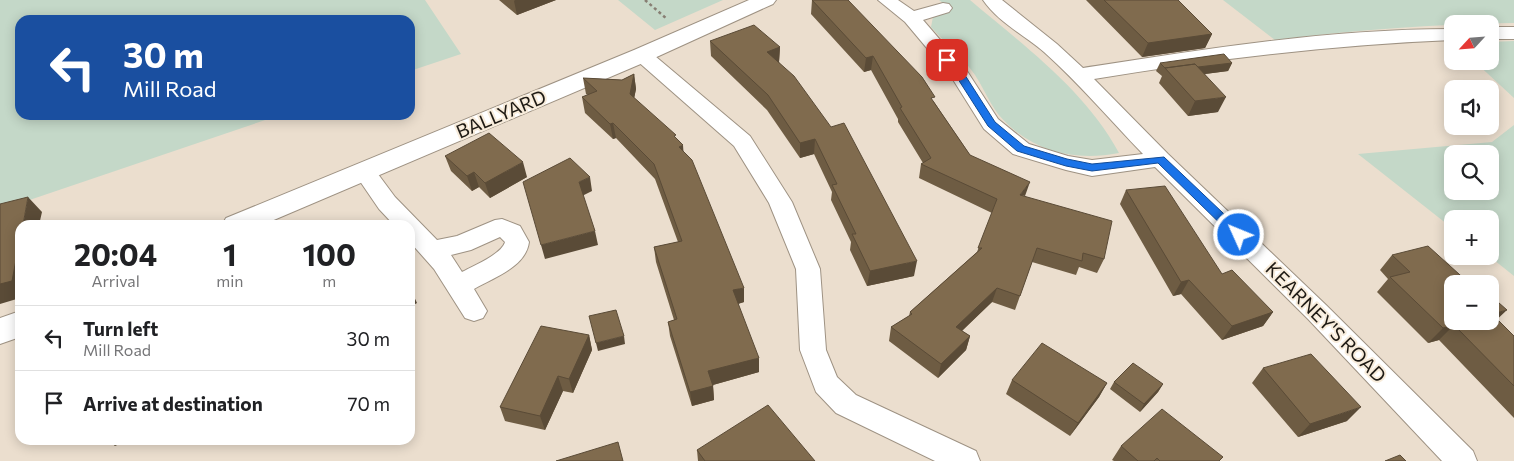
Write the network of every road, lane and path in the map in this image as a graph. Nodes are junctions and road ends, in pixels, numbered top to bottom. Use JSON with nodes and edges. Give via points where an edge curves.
{"nodes":[{"id":1,"x":766,"y":0,"type":"edge"},
{"id":2,"x":887,"y":0,"type":"edge"},
{"id":3,"x":992,"y":0,"type":"edge"},
{"id":4,"x":942,"y":8,"type":"dead end"},
{"id":5,"x":911,"y":18,"type":"junction"},
{"id":6,"x":1514,"y":33,"type":"edge"},
{"id":7,"x":1444,"y":34,"type":"edge"},
{"id":8,"x":1499,"y":34,"type":"edge"},
{"id":9,"x":642,"y":55,"type":"junction"},
{"id":10,"x":1079,"y":76,"type":"junction"},
{"id":11,"x":1160,"y":159,"type":"junction"},
{"id":12,"x":364,"y":171,"type":"junction"},
{"id":13,"x":248,"y":220,"type":"edge"},
{"id":14,"x":403,"y":220,"type":"edge"},
{"id":15,"x":415,"y":233,"type":"edge"},
{"id":16,"x":431,"y":250,"type":"junction"},
{"id":17,"x":458,"y":286,"type":"junction"},
{"id":18,"x":474,"y":312,"type":"dead end"},
{"id":19,"x":15,"y":325,"type":"edge"},
{"id":20,"x":0,"y":332,"type":"edge"},
{"id":21,"x":965,"y":461,"type":"edge"},
{"id":22,"x":1462,"y":461,"type":"edge"}],
"edges":[{"from":1,"to":9,"type":"street","name":"BALLYARD"},
{"from":2,"to":5,"type":"street"},
{"from":3,"to":10,"type":"street","name":"KEARNEY'S ROAD"},
{"from":4,"to":5,"type":"street"},
{"from":5,"to":11,"type":"street","via":[[960,74],[991,124],[1021,149],[1092,168]]},
{"from":6,"to":8,"type":"street"},
{"from":7,"to":10,"type":"street","via":[[1265,47]]},
{"from":9,"to":12,"type":"street","name":"BALLYARD"},
{"from":9,"to":21,"type":"street","via":[[742,141],[780,202],[808,269],[812,350],[826,384],[846,404]]},
{"from":10,"to":11,"type":"street","name":"KEARNEY'S ROAD"},
{"from":11,"to":22,"type":"street","name":"KEARNEY'S ROAD","via":[[1317,312]]},
{"from":12,"to":13,"type":"street","name":"BALLYARD"},
{"from":12,"to":14,"type":"street"},
{"from":15,"to":16,"type":"street"},
{"from":16,"to":17,"type":"street"},
{"from":16,"to":17,"type":"street","via":[[462,244],[496,229],[512,232],[517,242],[516,249],[506,259]]},
{"from":17,"to":18,"type":"street"},
{"from":19,"to":20,"type":"street"}]}
